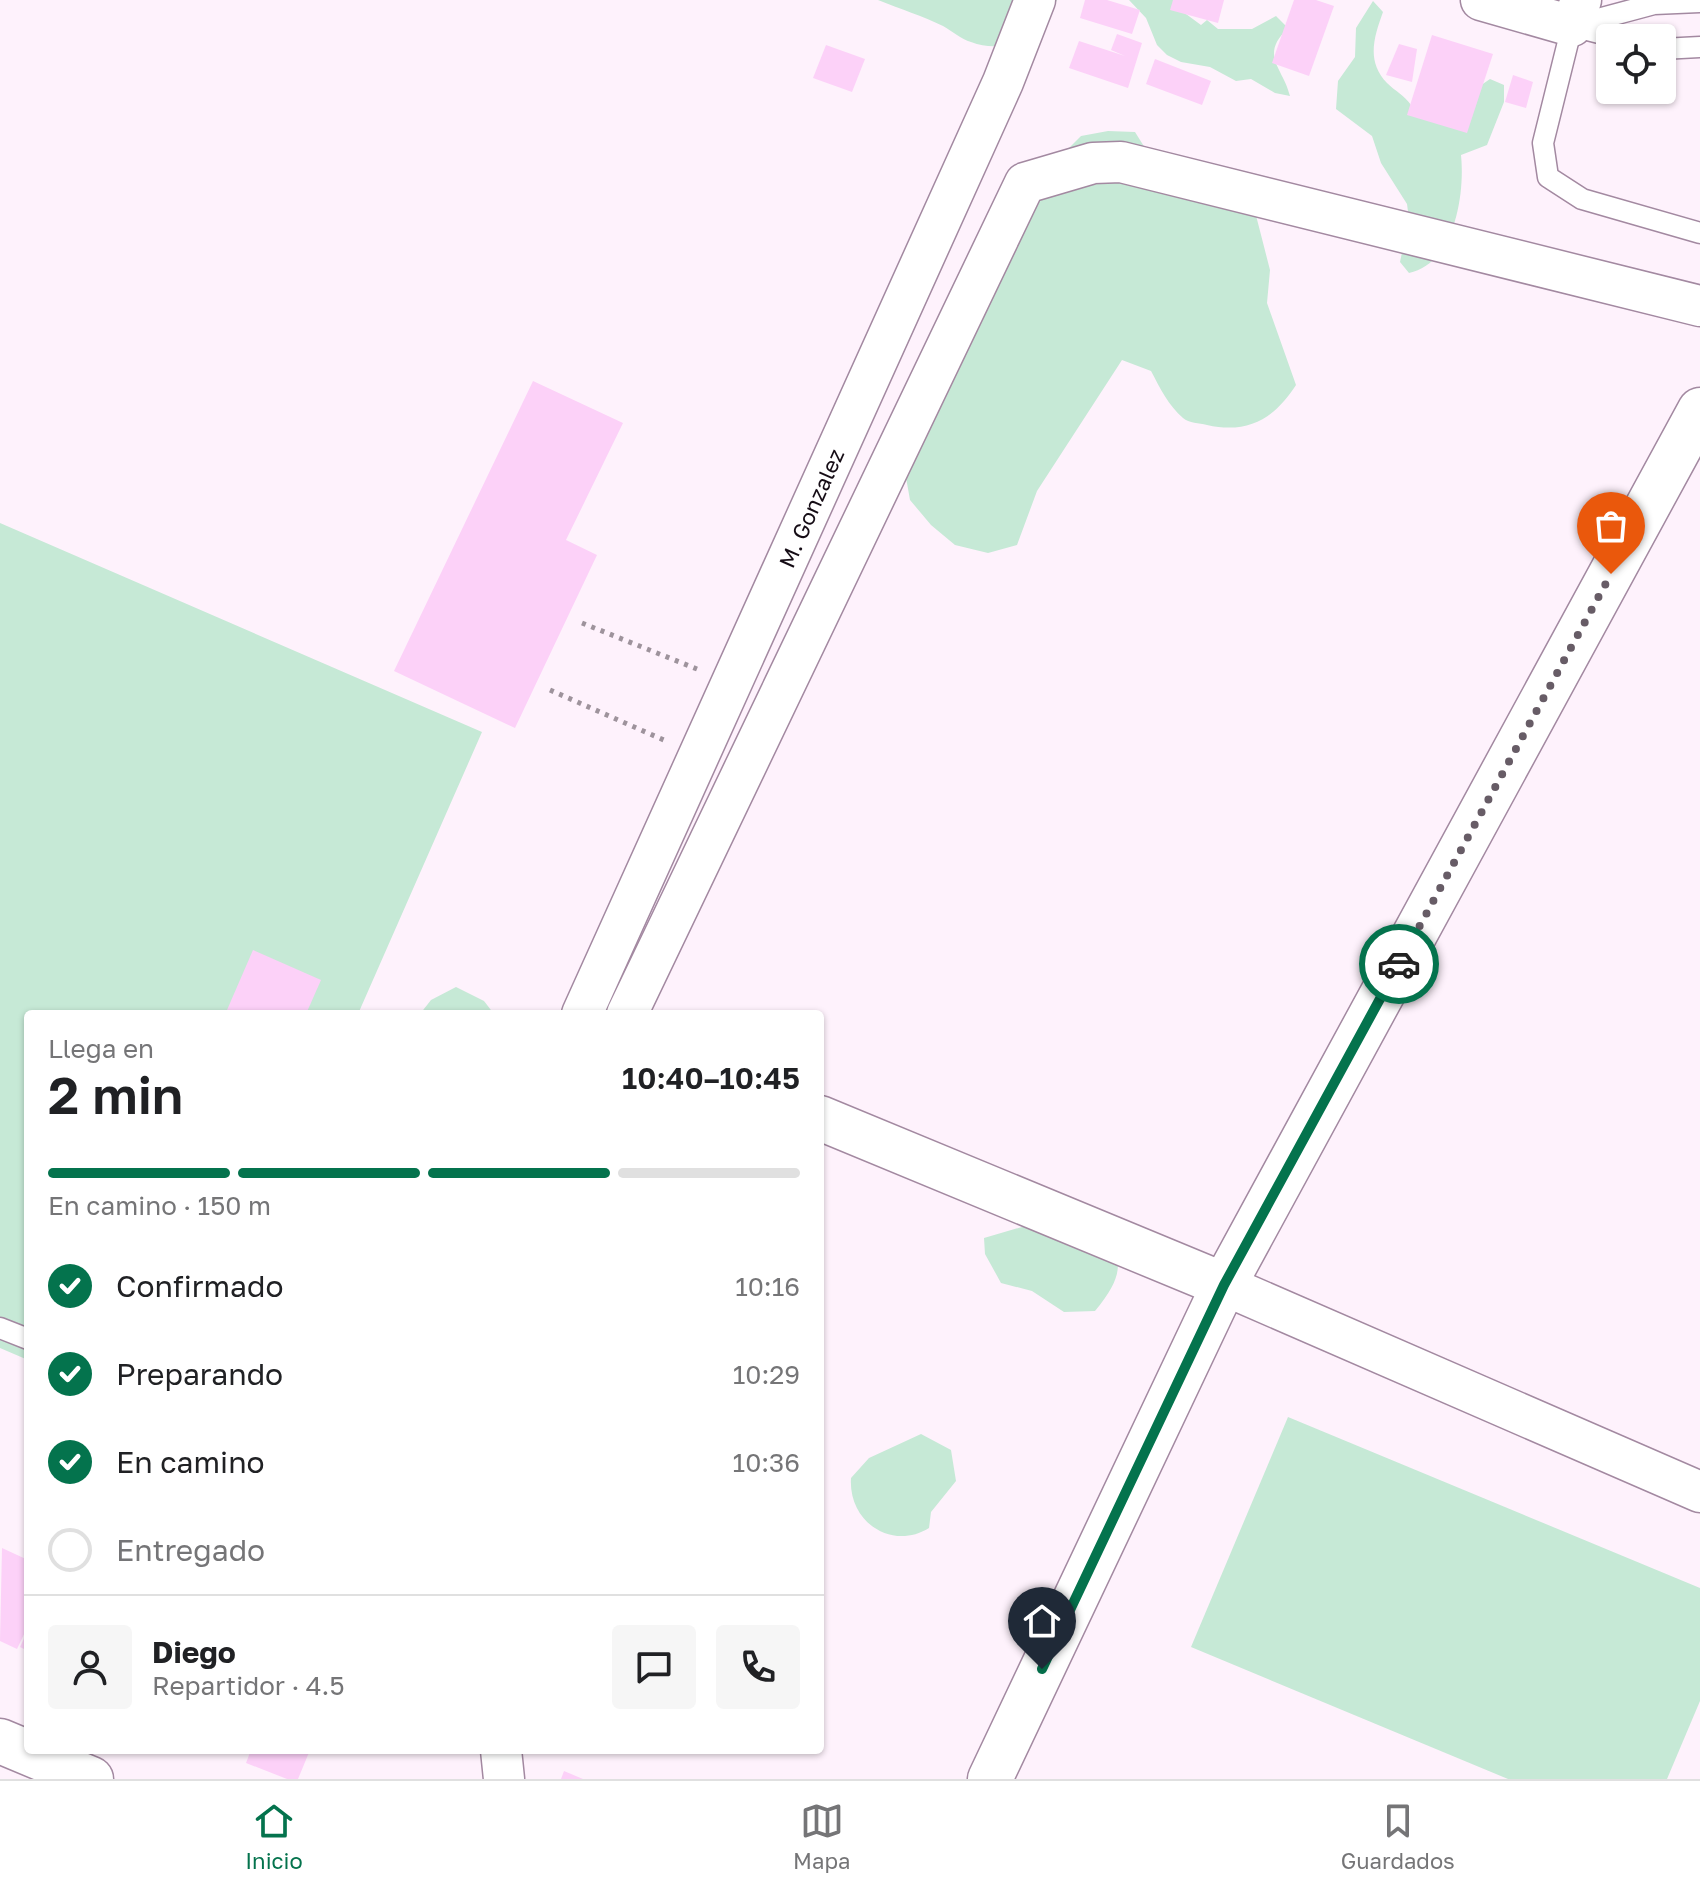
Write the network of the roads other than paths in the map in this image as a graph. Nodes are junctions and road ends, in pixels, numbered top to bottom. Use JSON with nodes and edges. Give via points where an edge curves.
{"nodes":[{"id":1,"x":1035,"y":0,"type":"edge"},
{"id":2,"x":1481,"y":0,"type":"edge"},
{"id":3,"x":1700,"y":2,"type":"edge"},
{"id":4,"x":1577,"y":13,"type":"edge"},
{"id":5,"x":1596,"y":24,"type":"edge"},
{"id":6,"x":1700,"y":47,"type":"edge"},
{"id":7,"x":1676,"y":48,"type":"edge"},
{"id":8,"x":1700,"y":233,"type":"edge"},
{"id":9,"x":1700,"y":306,"type":"edge"},
{"id":10,"x":1700,"y":410,"type":"edge"},
{"id":11,"x":584,"y":1010,"type":"edge"},
{"id":12,"x":629,"y":1010,"type":"edge"},
{"id":13,"x":824,"y":1120,"type":"edge"},
{"id":14,"x":1224,"y":1285,"type":"junction"},
{"id":15,"x":0,"y":1328,"type":"edge"},
{"id":16,"x":24,"y":1337,"type":"edge"},
{"id":17,"x":1700,"y":1469,"type":"edge"},
{"id":18,"x":1700,"y":1492,"type":"edge"},
{"id":19,"x":0,"y":1741,"type":"edge"},
{"id":20,"x":24,"y":1751,"type":"edge"},
{"id":21,"x":31,"y":1754,"type":"edge"},
{"id":22,"x":501,"y":1754,"type":"edge"},
{"id":23,"x":91,"y":1779,"type":"edge"},
{"id":24,"x":504,"y":1779,"type":"edge"},
{"id":25,"x":990,"y":1779,"type":"edge"}],
"edges":[{"from":1,"to":11,"type":"street","name":"M. Gonzalez","via":[[1003,82]]},
{"from":2,"to":4,"type":"street"},
{"from":3,"to":4,"type":"lane"},
{"from":4,"to":5,"type":"lane"},
{"from":4,"to":8,"type":"lane","via":[[1543,143],[1548,177],[1582,199]]},
{"from":6,"to":7,"type":"lane"},
{"from":9,"to":12,"type":"street","via":[[1121,162],[1093,163],[1025,183]]},
{"from":10,"to":14,"type":"street"},
{"from":13,"to":14,"type":"street"},
{"from":14,"to":17,"type":"street"},
{"from":14,"to":18,"type":"street"},
{"from":14,"to":25,"type":"street"},
{"from":15,"to":16,"type":"lane"},
{"from":19,"to":20,"type":"street"},
{"from":21,"to":23,"type":"street"},
{"from":22,"to":24,"type":"street"}]}
